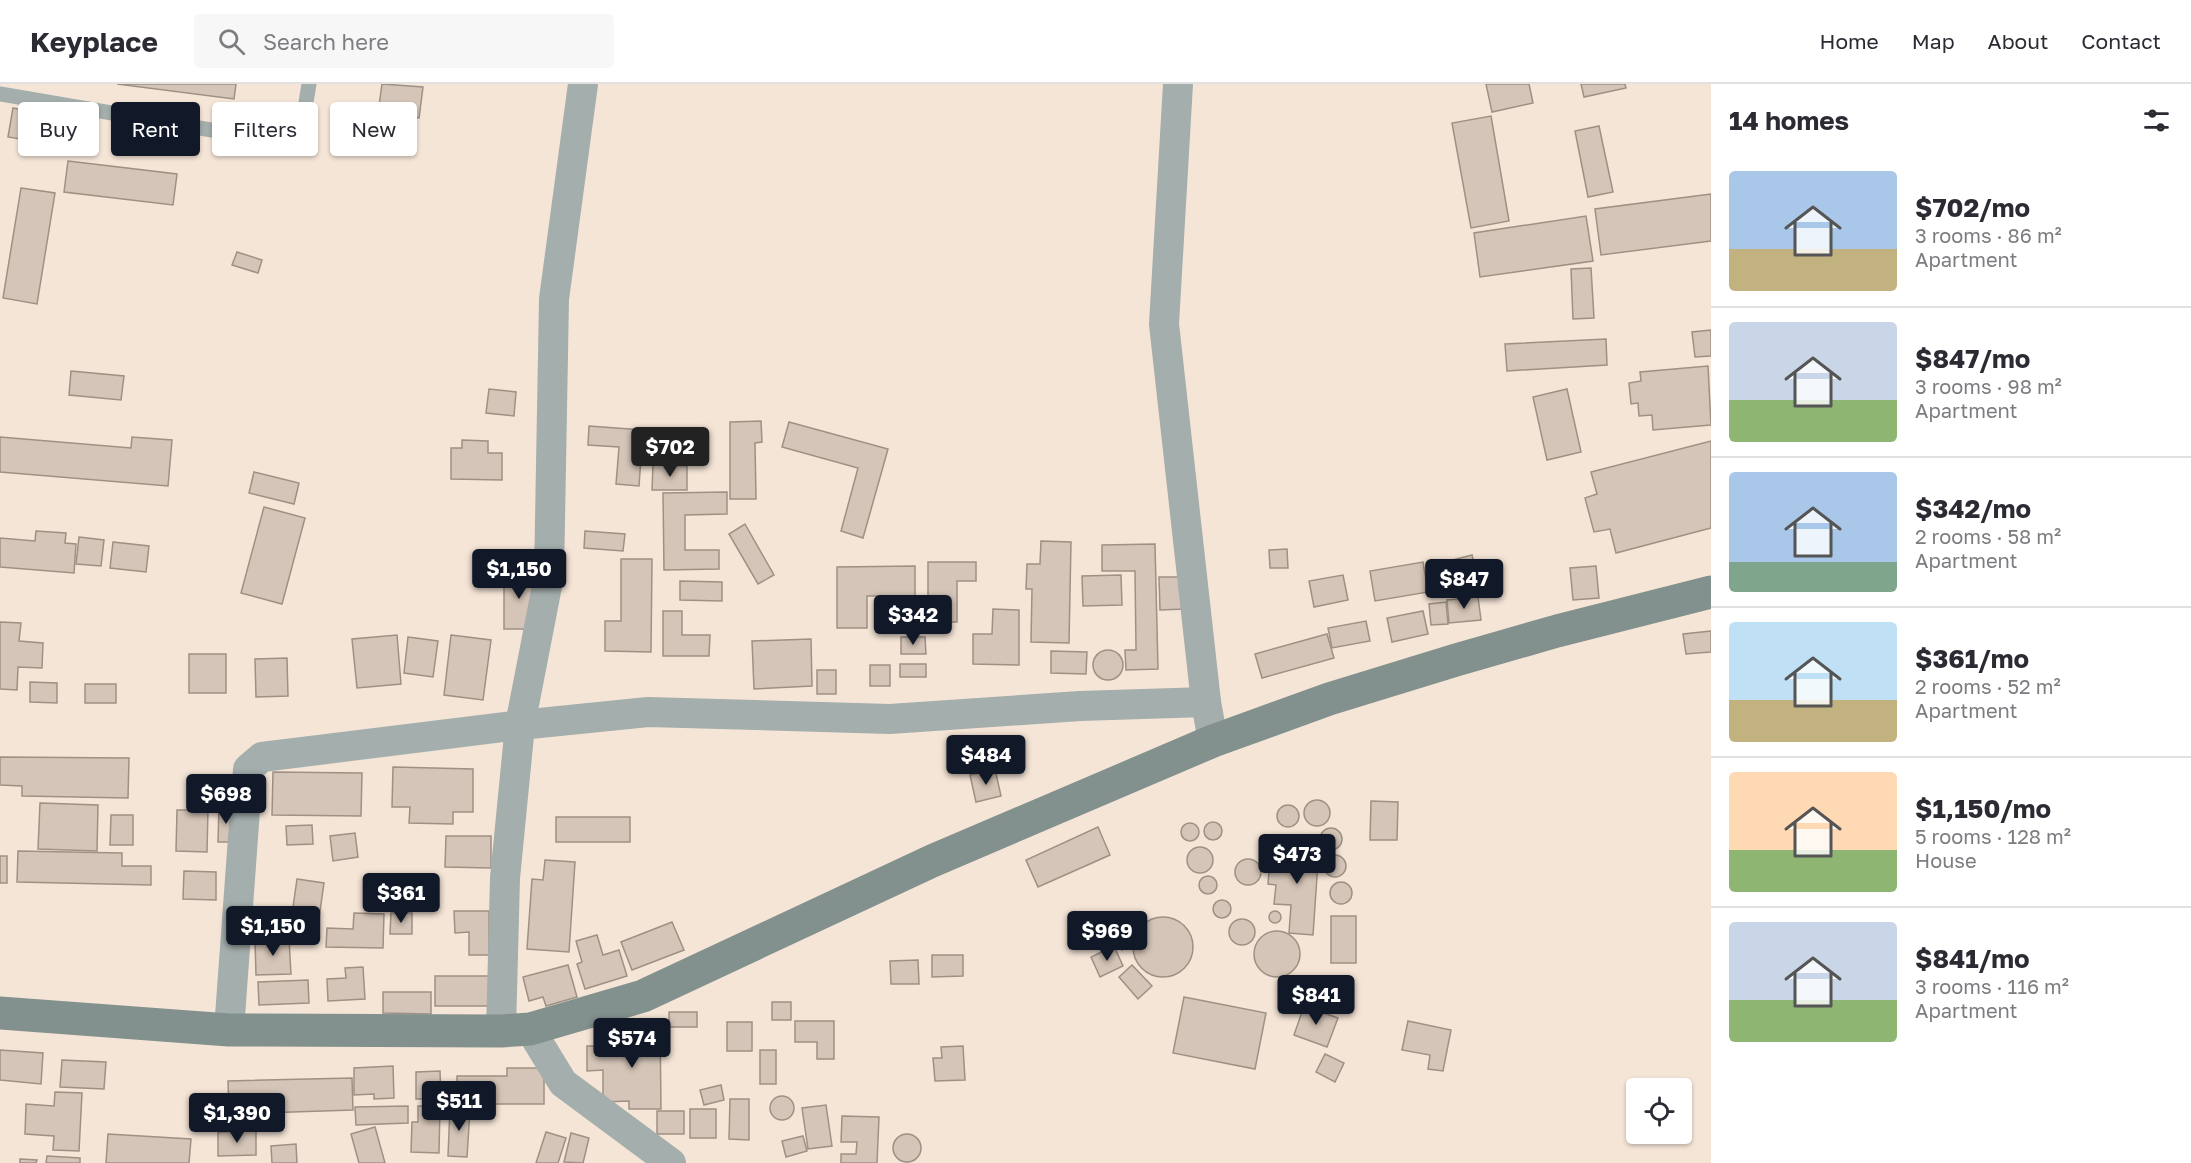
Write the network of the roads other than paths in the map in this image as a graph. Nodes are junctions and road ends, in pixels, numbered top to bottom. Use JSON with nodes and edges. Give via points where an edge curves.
{"nodes":[{"id":1,"x":309,"y":84,"type":"edge"},
{"id":2,"x":583,"y":84,"type":"edge"},
{"id":3,"x":1178,"y":84,"type":"edge"},
{"id":4,"x":0,"y":94,"type":"edge"},
{"id":5,"x":1711,"y":592,"type":"edge"},
{"id":6,"x":1206,"y":702,"type":"junction"},
{"id":7,"x":520,"y":725,"type":"junction"},
{"id":8,"x":1213,"y":741,"type":"junction"},
{"id":9,"x":0,"y":1012,"type":"edge"},
{"id":10,"x":229,"y":1030,"type":"junction"},
{"id":11,"x":516,"y":1030,"type":"junction"},
{"id":12,"x":671,"y":1163,"type":"edge"}],
"edges":[{"from":1,"to":4,"type":"lane","via":[[299,145]]},
{"from":2,"to":7,"type":"street","via":[[554,299],[549,576]]},
{"from":3,"to":6,"type":"street","via":[[1164,324]]},
{"from":5,"to":8,"type":"main road","via":[[1456,660],[1329,699]]},
{"from":6,"to":7,"type":"street","via":[[890,719],[648,712]]},
{"from":6,"to":8,"type":"street"},
{"from":7,"to":10,"type":"street","via":[[262,757],[248,769]]},
{"from":7,"to":11,"type":"street","via":[[505,878]]},
{"from":8,"to":11,"type":"main road","via":[[932,861],[643,996]]},
{"from":9,"to":10,"type":"main road"},
{"from":10,"to":11,"type":"main road"},
{"from":11,"to":12,"type":"street","via":[[563,1083]]}]}
